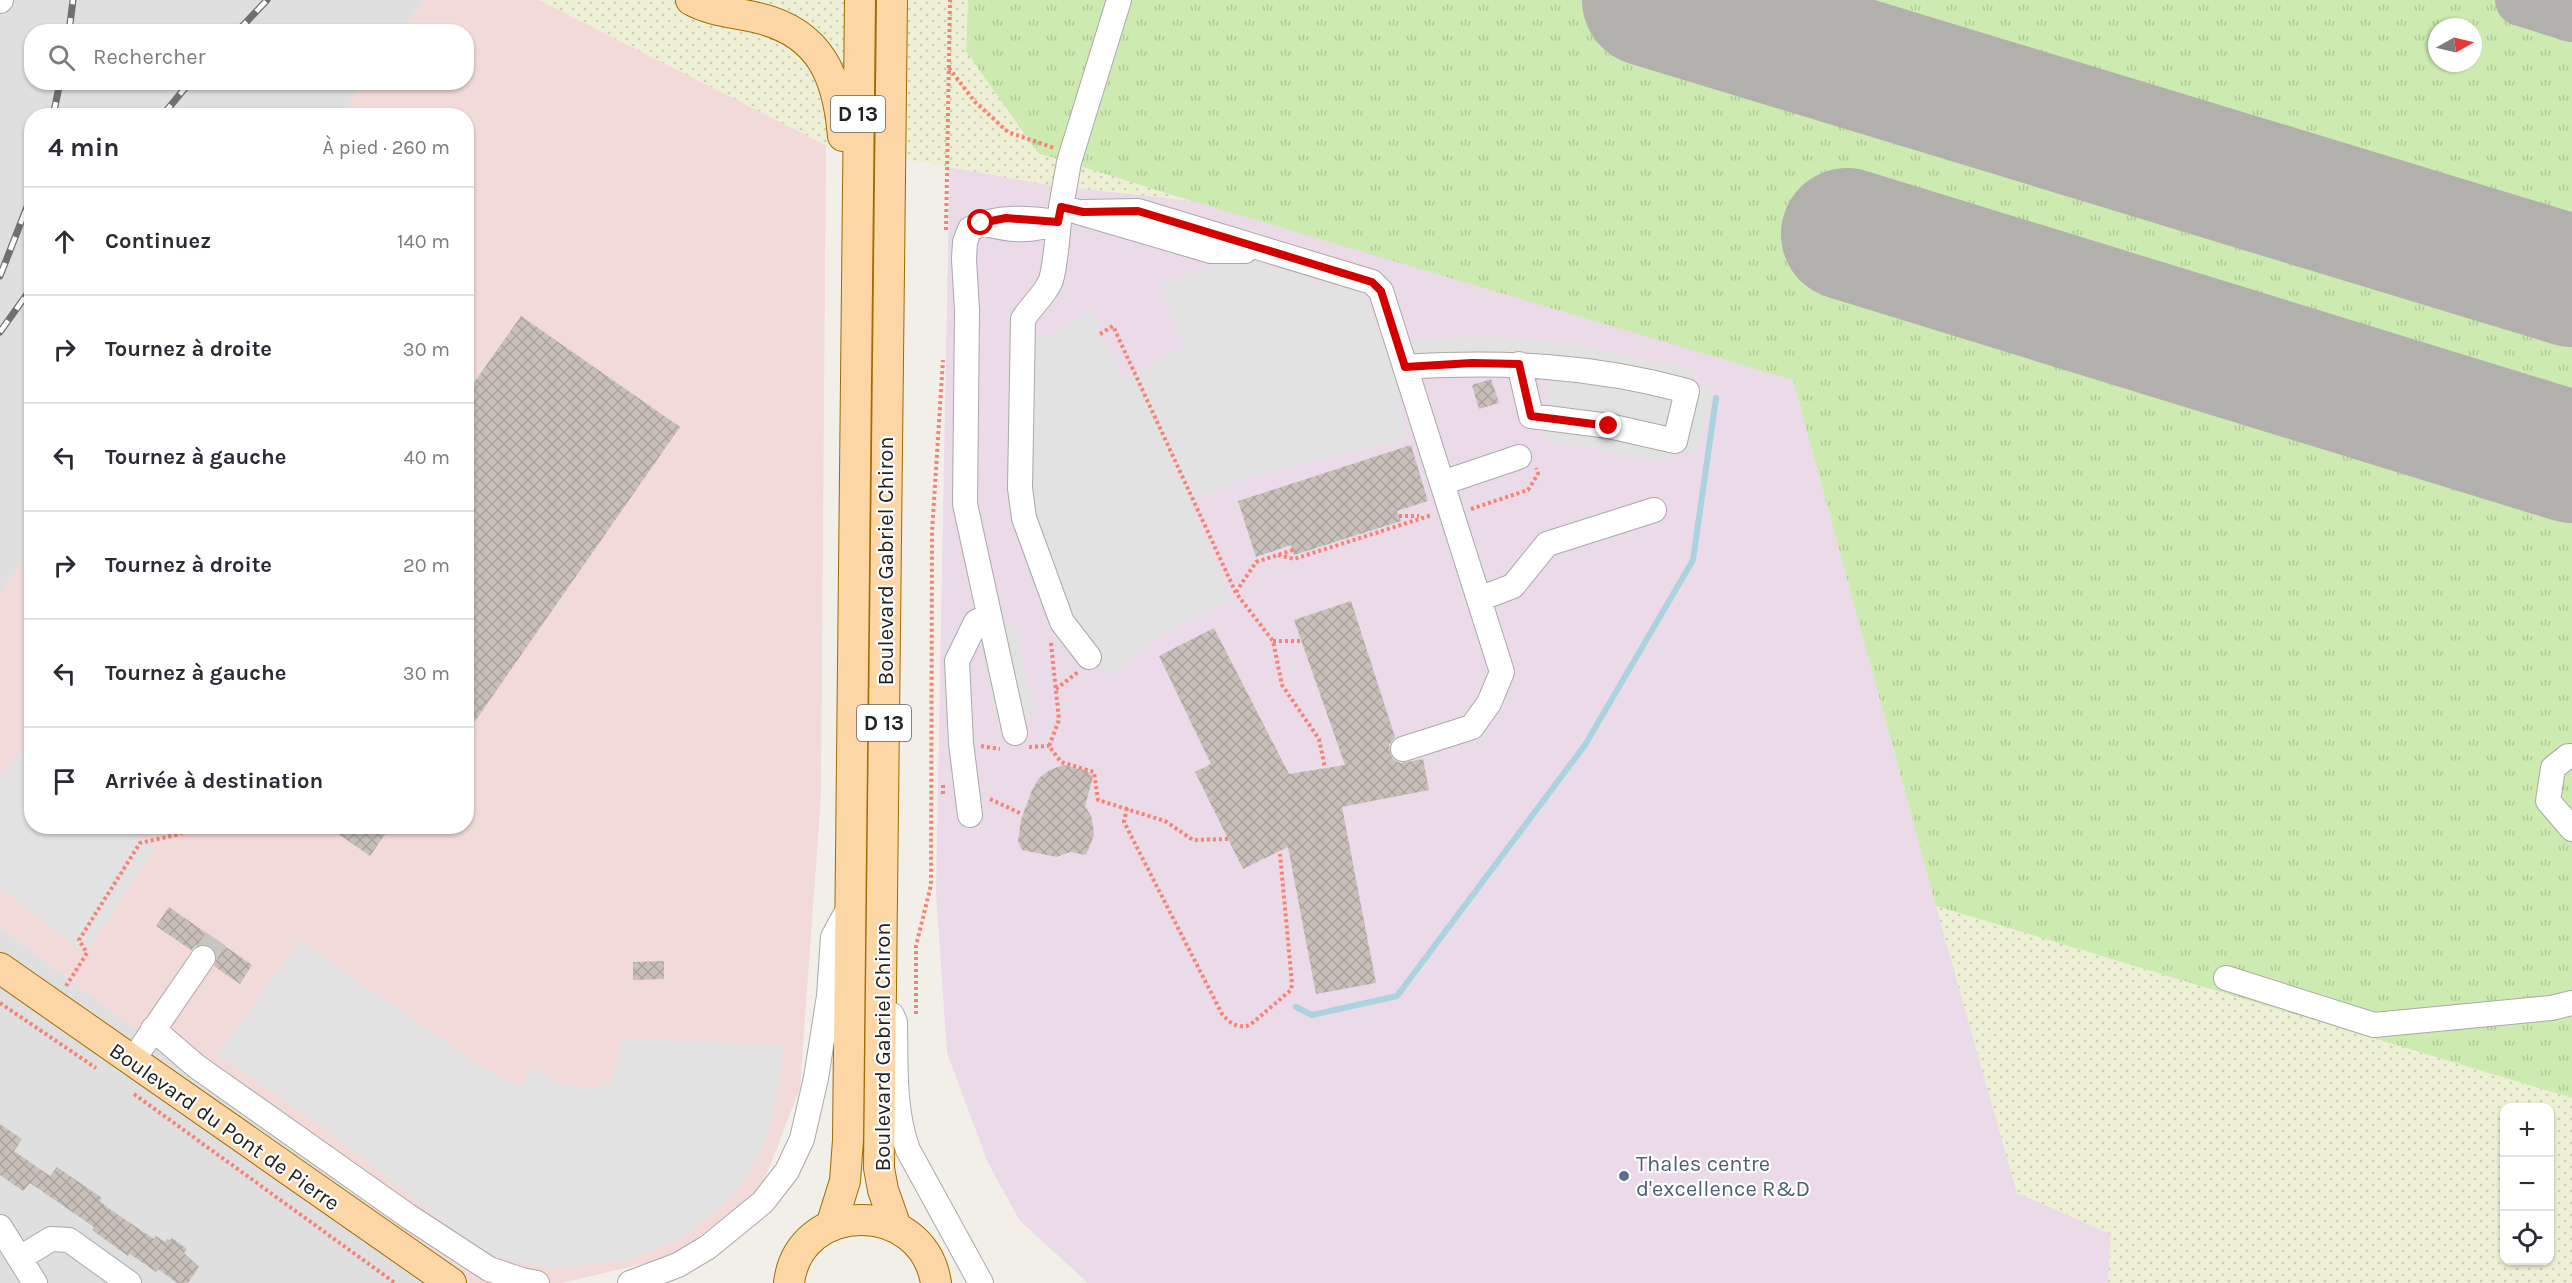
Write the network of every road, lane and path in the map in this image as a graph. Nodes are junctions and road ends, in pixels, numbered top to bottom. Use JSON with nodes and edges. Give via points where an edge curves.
{"nodes":[{"id":1,"x":691,"y":0,"type":"edge"},
{"id":2,"x":718,"y":0,"type":"edge"},
{"id":3,"x":728,"y":0,"type":"edge"},
{"id":4,"x":860,"y":0,"type":"edge"},
{"id":5,"x":892,"y":0,"type":"edge"},
{"id":6,"x":906,"y":0,"type":"edge"},
{"id":7,"x":950,"y":0,"type":"edge"},
{"id":8,"x":1119,"y":0,"type":"edge"},
{"id":9,"x":892,"y":56,"type":"junction"},
{"id":10,"x":1070,"y":158,"type":"junction"},
{"id":11,"x":1067,"y":214,"type":"junction"},
{"id":12,"x":857,"y":227,"type":"junction"},
{"id":13,"x":1100,"y":334,"type":"dead end"},
{"id":14,"x":1519,"y":364,"type":"junction"},
{"id":15,"x":1405,"y":367,"type":"junction"},
{"id":16,"x":1519,"y":457,"type":"dead end"},
{"id":17,"x":1442,"y":483,"type":"junction"},
{"id":18,"x":1654,"y":510,"type":"dead end"},
{"id":19,"x":1426,"y":515,"type":"dead end"},
{"id":20,"x":1399,"y":516,"type":"dead end"},
{"id":21,"x":1293,"y":550,"type":"dead end"},
{"id":22,"x":1236,"y":593,"type":"junction"},
{"id":23,"x":1479,"y":599,"type":"junction"},
{"id":24,"x":989,"y":615,"type":"junction"},
{"id":25,"x":1273,"y":641,"type":"junction"},
{"id":26,"x":1301,"y":641,"type":"dead end"},
{"id":27,"x":1089,"y":657,"type":"dead end"},
{"id":28,"x":1015,"y":733,"type":"dead end"},
{"id":29,"x":1404,"y":749,"type":"dead end"},
{"id":30,"x":2572,"y":756,"type":"edge"},
{"id":31,"x":1325,"y":768,"type":"dead end"},
{"id":32,"x":967,"y":789,"type":"junction"},
{"id":33,"x":1127,"y":808,"type":"dead end"},
{"id":34,"x":1022,"y":814,"type":"dead end"},
{"id":35,"x":970,"y":815,"type":"dead end"},
{"id":36,"x":2572,"y":829,"type":"edge"},
{"id":37,"x":181,"y":834,"type":"edge"},
{"id":38,"x":1280,"y":854,"type":"dead end"},
{"id":39,"x":851,"y":904,"type":"junction"},
{"id":40,"x":203,"y":958,"type":"tunnel mouth"},
{"id":41,"x":0,"y":968,"type":"edge"},
{"id":42,"x":2226,"y":978,"type":"dead end"},
{"id":43,"x":883,"y":988,"type":"junction"},
{"id":44,"x":0,"y":1003,"type":"edge"},
{"id":45,"x":2572,"y":1003,"type":"edge"},
{"id":46,"x":44,"y":1017,"type":"junction"},
{"id":47,"x":153,"y":1029,"type":"junction"},
{"id":48,"x":105,"y":1074,"type":"dead end"},
{"id":49,"x":128,"y":1074,"type":"junction"},
{"id":50,"x":831,"y":1226,"type":"junction"},
{"id":51,"x":0,"y":1227,"type":"edge"},
{"id":52,"x":896,"y":1227,"type":"junction"},
{"id":53,"x":20,"y":1258,"type":"junction"},
{"id":54,"x":35,"y":1283,"type":"edge"},
{"id":55,"x":129,"y":1283,"type":"edge"},
{"id":56,"x":395,"y":1283,"type":"edge"},
{"id":57,"x":451,"y":1283,"type":"edge"},
{"id":58,"x":537,"y":1283,"type":"edge"},
{"id":59,"x":630,"y":1283,"type":"edge"},
{"id":60,"x":789,"y":1283,"type":"edge"},
{"id":61,"x":936,"y":1283,"type":"edge"},
{"id":62,"x":981,"y":1283,"type":"edge"}],
"edges":[{"from":1,"to":12,"type":"main road","via":[[718,12],[787,27],[809,43],[822,59],[832,77],[841,110],[846,187]]},
{"from":2,"to":3,"type":"main road"},
{"from":4,"to":12,"type":"main road","name":"Boulevard Gabriel Chiron","number":"D 13"},
{"from":5,"to":9,"type":"main road","name":"Boulevard Gabriel Chiron","number":"D 13"},
{"from":6,"to":9,"type":"main road","via":[[903,34]]},
{"from":7,"to":10,"type":"path","via":[[948,67],[975,102],[1008,132]]},
{"from":8,"to":10,"type":"street"},
{"from":9,"to":43,"type":"main road","name":"Boulevard Gabriel Chiron","number":"D 13"},
{"from":10,"to":11,"type":"street"},
{"from":11,"to":15,"type":"street","via":[[1138,211],[1372,282],[1381,291]]},
{"from":11,"to":24,"type":"street","via":[[1039,230],[1005,229],[981,223],[970,229],[965,242],[965,504]]},
{"from":11,"to":27,"type":"street","via":[[1051,280],[1023,319],[1020,488],[1024,518],[1059,615]]},
{"from":12,"to":39,"type":"main road","name":"Boulevard Gabriel Chiron","number":"D 13"},
{"from":13,"to":22,"type":"path","via":[[1113,326]]},
{"from":14,"to":14,"type":"street","via":[[1531,416],[1609,426],[1675,441],[1687,391],[1637,378]]},
{"from":14,"to":15,"type":"street"},
{"from":15,"to":17,"type":"street"},
{"from":16,"to":17,"type":"street"},
{"from":17,"to":23,"type":"street"},
{"from":18,"to":23,"type":"street","via":[[1547,544],[1513,586]]},
{"from":19,"to":20,"type":"path"},
{"from":21,"to":22,"type":"path","via":[[1256,562]]},
{"from":22,"to":25,"type":"path"},
{"from":23,"to":29,"type":"street","via":[[1502,672],[1489,703],[1472,727]]},
{"from":24,"to":28,"type":"street"},
{"from":24,"to":32,"type":"street","via":[[976,622],[957,661]]},
{"from":25,"to":26,"type":"path"},
{"from":25,"to":31,"type":"path","via":[[1282,685],[1319,739]]},
{"from":30,"to":36,"type":"street","via":[[2553,768],[2548,801]]},
{"from":32,"to":34,"type":"path"},
{"from":32,"to":35,"type":"street"},
{"from":33,"to":38,"type":"path","via":[[1124,822],[1222,1014],[1243,1028],[1291,990]]},
{"from":37,"to":46,"type":"path","via":[[140,843],[79,940],[87,953]]},
{"from":39,"to":50,"type":"main road","name":"Boulevard Gabriel Chiron","number":"D 13","via":[[848,1140],[845,1181]]},
{"from":39,"to":59,"type":"street","via":[[833,937],[829,996],[816,1078],[802,1139],[787,1171],[763,1202],[708,1247],[678,1265]]},
{"from":40,"to":47,"type":"street"},
{"from":41,"to":46,"type":"main road","name":"Boulevard du Pont de Pierre"},
{"from":42,"to":45,"type":"street","via":[[2374,1025]]},
{"from":43,"to":52,"type":"main road","name":"Boulevard Gabriel Chiron","number":"D 13","via":[[879,1168]]},
{"from":43,"to":62,"type":"street","via":[[895,1022],[897,1113],[901,1131]]},
{"from":44,"to":46,"type":"path"},
{"from":46,"to":48,"type":"path"},
{"from":46,"to":49,"type":"main road","name":"Boulevard du Pont de Pierre"},
{"from":47,"to":49,"type":"street"},
{"from":47,"to":58,"type":"street","via":[[196,1066],[408,1216],[489,1269]]},
{"from":49,"to":56,"type":"path"},
{"from":49,"to":57,"type":"main road","name":"Boulevard du Pont de Pierre"},
{"from":50,"to":52,"type":"main road","via":[[864,1219]]},
{"from":50,"to":60,"type":"main road","via":[[799,1254]]},
{"from":51,"to":53,"type":"street"},
{"from":52,"to":61,"type":"main road","via":[[913,1238],[926,1254]]},
{"from":53,"to":54,"type":"street"},
{"from":53,"to":55,"type":"street","via":[[51,1239],[69,1240]]}]}
